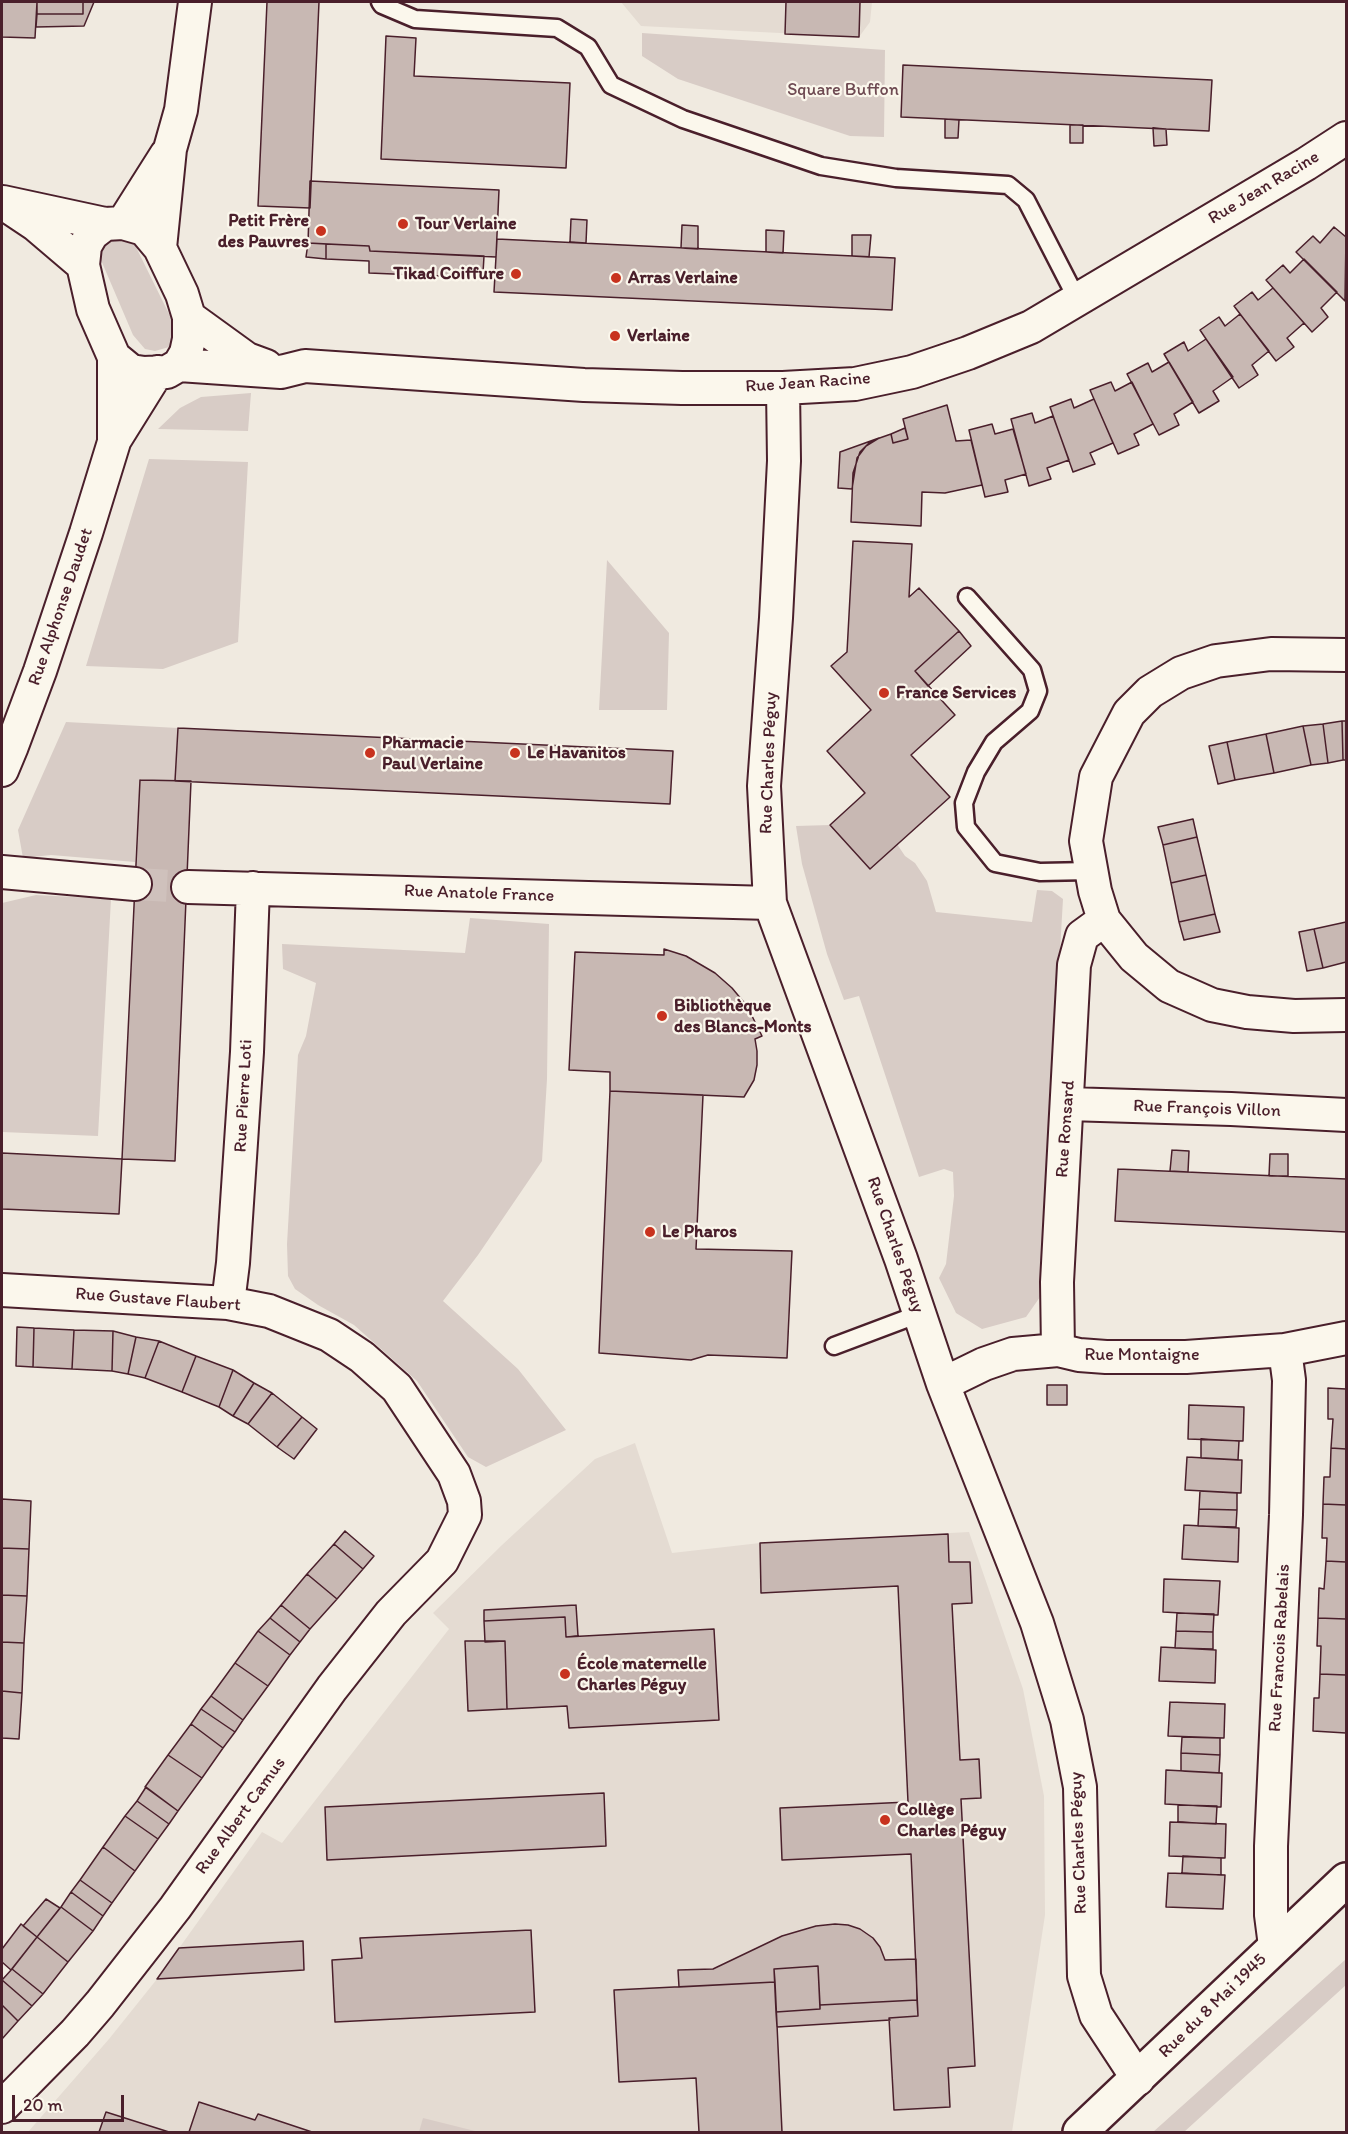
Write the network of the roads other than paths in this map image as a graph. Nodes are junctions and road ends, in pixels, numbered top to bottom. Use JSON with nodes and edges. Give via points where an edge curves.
{"nodes":[{"id":1,"x":195,"y":2,"type":"edge"},
{"id":2,"x":380,"y":2,"type":"edge"},
{"id":3,"x":1347,"y":138,"type":"edge"},
{"id":4,"x":170,"y":149,"type":"junction"},
{"id":5,"x":2,"y":202,"type":"edge"},
{"id":6,"x":114,"y":224,"type":"junction"},
{"id":7,"x":160,"y":248,"type":"junction"},
{"id":8,"x":82,"y":265,"type":"junction"},
{"id":9,"x":1077,"y":299,"type":"junction"},
{"id":10,"x":189,"y":317,"type":"junction"},
{"id":11,"x":114,"y":357,"type":"junction"},
{"id":12,"x":168,"y":368,"type":"junction"},
{"id":13,"x":281,"y":372,"type":"junction"},
{"id":14,"x":783,"y":388,"type":"junction"},
{"id":15,"x":114,"y":442,"type":"junction"},
{"id":16,"x":967,"y":597,"type":"dead end"},
{"id":17,"x":1347,"y":655,"type":"edge"},
{"id":18,"x":2,"y":770,"type":"edge"},
{"id":19,"x":2,"y":872,"type":"edge"},
{"id":20,"x":1090,"y":872,"type":"junction"},
{"id":21,"x":135,"y":884,"type":"tunnel mouth"},
{"id":22,"x":188,"y":886,"type":"tunnel mouth"},
{"id":23,"x":253,"y":888,"type":"junction"},
{"id":24,"x":770,"y":903,"type":"junction"},
{"id":25,"x":1104,"y":920,"type":"junction"},
{"id":26,"x":1347,"y":1015,"type":"edge"},
{"id":27,"x":1068,"y":1104,"type":"junction"},
{"id":28,"x":1347,"y":1115,"type":"edge"},
{"id":29,"x":2,"y":1290,"type":"edge"},
{"id":30,"x":228,"y":1302,"type":"junction"},
{"id":31,"x":919,"y":1314,"type":"junction"},
{"id":32,"x":1347,"y":1338,"type":"edge"},
{"id":33,"x":834,"y":1346,"type":"dead end"},
{"id":34,"x":1058,"y":1350,"type":"junction"},
{"id":35,"x":1285,"y":1350,"type":"junction"},
{"id":36,"x":943,"y":1384,"type":"junction"},
{"id":37,"x":465,"y":1515,"type":"joint"},
{"id":38,"x":1347,"y":1880,"type":"edge"},
{"id":39,"x":1275,"y":1946,"type":"junction"},
{"id":40,"x":1138,"y":2079,"type":"junction"},
{"id":41,"x":2,"y":2107,"type":"edge"},
{"id":42,"x":1080,"y":2133,"type":"edge"}],
"edges":[{"from":1,"to":4,"type":"street","via":[[181,110]]},
{"from":2,"to":9,"type":"lane","via":[[415,19],[557,28],[588,47],[611,85],[683,119],[821,166],[896,178],[1008,185],[1026,200]]},
{"from":3,"to":9,"type":"street","name":"Rue Jean Racine"},
{"from":4,"to":6,"type":"street","via":[[153,178]]},
{"from":4,"to":7,"type":"street"},
{"from":5,"to":6,"type":"street"},
{"from":5,"to":8,"type":"street"},
{"from":6,"to":7,"type":"street","via":[[144,230]]},
{"from":6,"to":8,"type":"street","via":[[92,234]]},
{"from":7,"to":10,"type":"street"},
{"from":8,"to":11,"type":"street","via":[[93,309]]},
{"from":9,"to":14,"type":"street","name":"Rue Jean Racine","via":[[1031,327],[912,372],[855,384]]},
{"from":10,"to":12,"type":"street","via":[[186,353]]},
{"from":10,"to":13,"type":"street","via":[[247,359]]},
{"from":11,"to":12,"type":"street","via":[[131,371],[144,373]]},
{"from":11,"to":15,"type":"street","name":"Rue Alphonse Daudet"},
{"from":12,"to":13,"type":"street","name":"Rue Jean Racine"},
{"from":12,"to":15,"type":"street","name":"Rue Alphonse Daudet"},
{"from":13,"to":14,"type":"street","name":"Rue Jean Racine","via":[[305,366],[584,385]]},
{"from":14,"to":24,"type":"street","name":"Rue Charles Péguy","via":[[784,461],[764,786]]},
{"from":15,"to":18,"type":"street","name":"Rue Alphonse Daudet","via":[[43,660]]},
{"from":16,"to":20,"type":"lane","via":[[1032,670],[1038,691],[1030,711],[994,742],[976,772],[964,803],[966,827],[995,863],[1040,872]]},
{"from":17,"to":20,"type":"street","via":[[1271,654],[1216,661],[1181,673],[1150,692],[1129,713],[1096,777],[1086,841]]},
{"from":19,"to":21,"type":"street"},
{"from":20,"to":25,"type":"street"},
{"from":22,"to":23,"type":"street","name":"Rue Anatole France"},
{"from":23,"to":24,"type":"street","name":"Rue Anatole France"},
{"from":23,"to":30,"type":"street","name":"Rue Pierre Loti","via":[[247,1052]]},
{"from":24,"to":31,"type":"street","name":"Rue Charles Péguy"},
{"from":25,"to":26,"type":"street","via":[[1134,957],[1169,986],[1212,1005],[1270,1014]]},
{"from":25,"to":27,"type":"street","name":"Rue Ronsard","via":[[1082,936],[1074,965]]},
{"from":27,"to":28,"type":"street","name":"Rue François Villon"},
{"from":27,"to":34,"type":"street","name":"Rue Ronsard","via":[[1057,1282]]},
{"from":29,"to":30,"type":"street","name":"Rue Gustave Flaubert"},
{"from":30,"to":37,"type":"street","name":"Rue Gustave Flaubert","via":[[269,1311],[328,1335],[362,1357],[397,1388],[454,1474]]},
{"from":31,"to":33,"type":"lane"},
{"from":31,"to":36,"type":"street","name":"Rue Charles Péguy"},
{"from":32,"to":35,"type":"street","name":"Rue Montaigne"},
{"from":34,"to":35,"type":"street","name":"Rue Montaigne","via":[[1079,1355],[1186,1357]]},
{"from":34,"to":36,"type":"street","name":"Rue Montaigne","via":[[1013,1354]]},
{"from":35,"to":39,"type":"street","name":"Rue Francois Rabelais","via":[[1289,1380],[1286,1515],[1271,1846]]},
{"from":36,"to":40,"type":"street","name":"Rue Charles Péguy","via":[[1037,1623],[1067,1720],[1080,1787],[1084,1976],[1096,2015]]},
{"from":37,"to":41,"type":"street","name":"Rue Albert Camus","via":[[442,1561],[391,1613],[333,1688],[161,1926],[87,2018]]},
{"from":38,"to":39,"type":"street","name":"Rue du 8 Mai 1945"},
{"from":39,"to":40,"type":"street","name":"Rue du 8 Mai 1945"},
{"from":40,"to":42,"type":"street","name":"Rue du 8 Mai 1945"}]}
